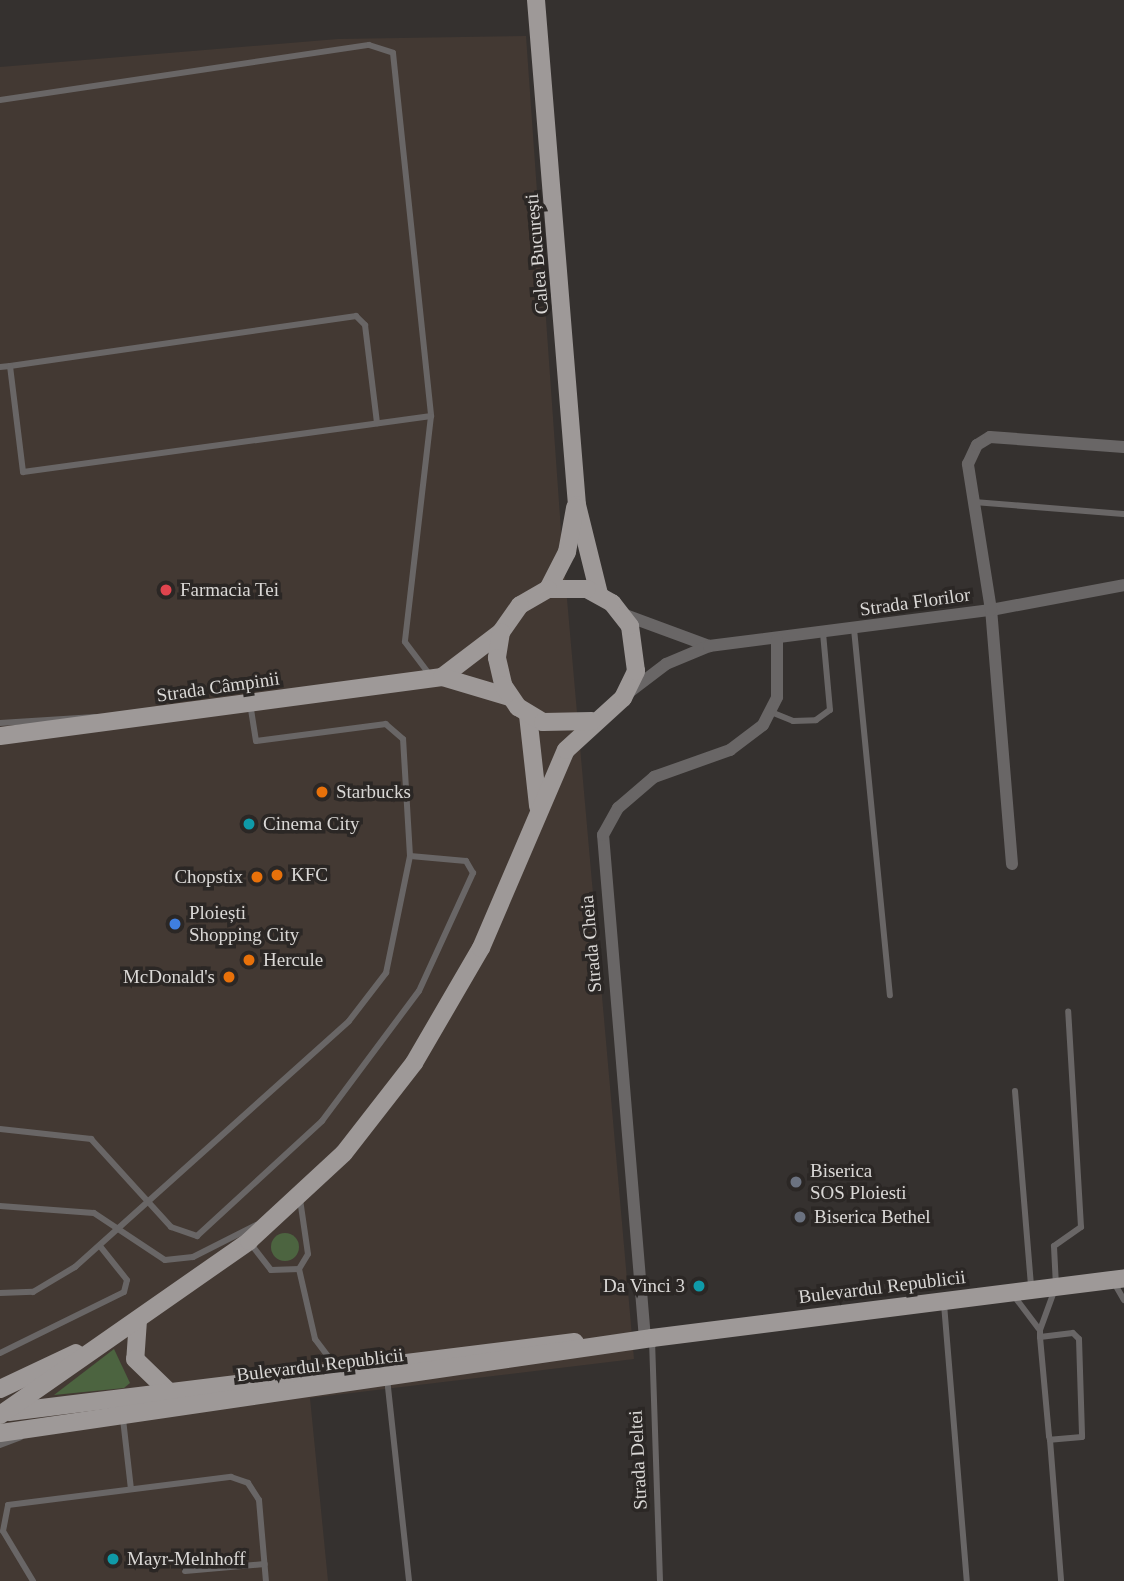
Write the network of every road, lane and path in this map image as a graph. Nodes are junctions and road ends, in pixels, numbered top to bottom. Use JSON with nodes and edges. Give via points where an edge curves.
{"nodes":[{"id":1,"x":536,"y":0,"type":"edge"},
{"id":2,"x":0,"y":100,"type":"edge"},
{"id":3,"x":10,"y":366,"type":"junction"},
{"id":4,"x":0,"y":368,"type":"edge"},
{"id":5,"x":431,"y":416,"type":"junction"},
{"id":6,"x":377,"y":423,"type":"junction"},
{"id":7,"x":1124,"y":447,"type":"edge"},
{"id":8,"x":974,"y":502,"type":"junction"},
{"id":9,"x":577,"y":505,"type":"junction"},
{"id":10,"x":1124,"y":514,"type":"edge"},
{"id":11,"x":1124,"y":585,"type":"edge"},
{"id":12,"x":548,"y":589,"type":"junction"},
{"id":13,"x":599,"y":594,"type":"junction"},
{"id":14,"x":991,"y":610,"type":"junction"},
{"id":15,"x":622,"y":614,"type":"junction"},
{"id":16,"x":855,"y":629,"type":"junction"},
{"id":17,"x":501,"y":632,"type":"junction"},
{"id":18,"x":823,"y":633,"type":"junction"},
{"id":19,"x":777,"y":639,"type":"junction"},
{"id":20,"x":709,"y":646,"type":"junction"},
{"id":21,"x":438,"y":677,"type":"junction"},
{"id":22,"x":509,"y":697,"type":"junction"},
{"id":23,"x":623,"y":698,"type":"junction"},
{"id":24,"x":250,"y":704,"type":"junction"},
{"id":25,"x":771,"y":712,"type":"junction"},
{"id":26,"x":528,"y":715,"type":"junction"},
{"id":27,"x":117,"y":721,"type":"junction"},
{"id":28,"x":592,"y":721,"type":"junction"},
{"id":29,"x":0,"y":723,"type":"edge"},
{"id":30,"x":0,"y":736,"type":"edge"},
{"id":31,"x":538,"y":806,"type":"junction"},
{"id":32,"x":410,"y":856,"type":"junction"},
{"id":33,"x":1012,"y":864,"type":"dead end"},
{"id":34,"x":890,"y":995,"type":"dead end"},
{"id":35,"x":1068,"y":1011,"type":"dead end"},
{"id":36,"x":1014,"y":1091,"type":"dead end"},
{"id":37,"x":0,"y":1129,"type":"edge"},
{"id":38,"x":300,"y":1196,"type":"junction"},
{"id":39,"x":147,"y":1201,"type":"junction"},
{"id":40,"x":0,"y":1206,"type":"edge"},
{"id":41,"x":286,"y":1209,"type":"junction"},
{"id":42,"x":117,"y":1231,"type":"junction"},
{"id":43,"x":249,"y":1241,"type":"junction"},
{"id":44,"x":100,"y":1246,"type":"junction"},
{"id":45,"x":299,"y":1269,"type":"junction"},
{"id":46,"x":1118,"y":1278,"type":"edge"},
{"id":47,"x":1056,"y":1286,"type":"junction"},
{"id":48,"x":1031,"y":1289,"type":"junction"},
{"id":49,"x":1009,"y":1292,"type":"junction"},
{"id":50,"x":0,"y":1293,"type":"edge"},
{"id":51,"x":944,"y":1300,"type":"junction"},
{"id":52,"x":1124,"y":1300,"type":"edge"},
{"id":53,"x":138,"y":1321,"type":"junction"},
{"id":54,"x":1040,"y":1334,"type":"junction"},
{"id":55,"x":649,"y":1338,"type":"junction"},
{"id":56,"x":0,"y":1353,"type":"edge"},
{"id":57,"x":338,"y":1370,"type":"junction"},
{"id":58,"x":387,"y":1377,"type":"junction"},
{"id":59,"x":0,"y":1389,"type":"edge"},
{"id":60,"x":167,"y":1391,"type":"junction"},
{"id":61,"x":122,"y":1413,"type":"junction"},
{"id":62,"x":1,"y":1414,"type":"edge"},
{"id":63,"x":32,"y":1427,"type":"junction"},
{"id":64,"x":0,"y":1433,"type":"edge"},
{"id":65,"x":1050,"y":1440,"type":"junction"},
{"id":66,"x":0,"y":1445,"type":"edge"},
{"id":67,"x":131,"y":1489,"type":"junction"},
{"id":68,"x":265,"y":1564,"type":"junction"},
{"id":69,"x":185,"y":1572,"type":"dead end"},
{"id":70,"x":33,"y":1581,"type":"edge"},
{"id":71,"x":266,"y":1581,"type":"edge"},
{"id":72,"x":409,"y":1581,"type":"edge"},
{"id":73,"x":660,"y":1581,"type":"edge"},
{"id":74,"x":967,"y":1581,"type":"edge"},
{"id":75,"x":1061,"y":1581,"type":"edge"}],
"edges":[{"from":1,"to":9,"type":"main road","name":"Calea București"},
{"from":2,"to":5,"type":"lane","via":[[369,45],[393,53]]},
{"from":3,"to":4,"type":"lane"},
{"from":3,"to":6,"type":"lane","via":[[356,316],[365,325]]},
{"from":3,"to":6,"type":"lane","via":[[23,472]]},
{"from":5,"to":6,"type":"lane"},
{"from":5,"to":21,"type":"lane","via":[[405,642]]},
{"from":7,"to":8,"type":"street","via":[[990,437],[977,445],[968,464]]},
{"from":8,"to":10,"type":"lane"},
{"from":8,"to":14,"type":"street"},
{"from":9,"to":12,"type":"main road","via":[[567,552]]},
{"from":9,"to":13,"type":"main road"},
{"from":11,"to":14,"type":"street","name":"Strada Florilor"},
{"from":12,"to":13,"type":"main road","via":[[574,587]]},
{"from":12,"to":17,"type":"main road","via":[[520,605]]},
{"from":13,"to":15,"type":"main road"},
{"from":14,"to":16,"type":"street","name":"Strada Florilor"},
{"from":14,"to":33,"type":"street"},
{"from":15,"to":20,"type":"street"},
{"from":15,"to":23,"type":"main road","via":[[637,656]]},
{"from":16,"to":18,"type":"street","name":"Strada Florilor"},
{"from":16,"to":34,"type":"lane"},
{"from":17,"to":21,"type":"main road"},
{"from":17,"to":22,"type":"main road","via":[[498,672]]},
{"from":18,"to":19,"type":"street","name":"Strada Florilor"},
{"from":18,"to":25,"type":"lane","via":[[830,710],[816,720],[793,721]]},
{"from":19,"to":20,"type":"street","name":"Strada Florilor"},
{"from":19,"to":25,"type":"street","name":"Strada Cheia","via":[[779,681]]},
{"from":20,"to":23,"type":"street","via":[[666,664]]},
{"from":21,"to":22,"type":"main road"},
{"from":21,"to":24,"type":"main road","name":"Strada Câmpinii"},
{"from":22,"to":26,"type":"main road"},
{"from":23,"to":28,"type":"main road"},
{"from":24,"to":27,"type":"main road","name":"Strada Câmpinii"},
{"from":24,"to":32,"type":"lane","via":[[256,741],[386,724],[403,739]]},
{"from":25,"to":55,"type":"street","name":"Strada Cheia","via":[[748,739],[730,750],[654,777],[618,808],[603,835]]},
{"from":26,"to":28,"type":"main road","via":[[559,726]]},
{"from":26,"to":31,"type":"main road"},
{"from":27,"to":29,"type":"lane","via":[[86,715]]},
{"from":27,"to":30,"type":"main road","name":"Strada Câmpinii"},
{"from":28,"to":31,"type":"main road","via":[[566,750]]},
{"from":31,"to":38,"type":"main road","via":[[453,1001],[363,1131]]},
{"from":32,"to":39,"type":"lane","via":[[387,973],[372,998]]},
{"from":32,"to":39,"type":"lane","via":[[466,862],[472,881],[419,991],[368,1068],[322,1121],[197,1236],[177,1233]]},
{"from":35,"to":47,"type":"lane","via":[[1082,1227],[1054,1247]]},
{"from":36,"to":48,"type":"lane"},
{"from":37,"to":39,"type":"lane","via":[[91,1139]]},
{"from":38,"to":41,"type":"main road"},
{"from":38,"to":45,"type":"lane","via":[[308,1254]]},
{"from":39,"to":42,"type":"lane"},
{"from":40,"to":42,"type":"lane","via":[[87,1212]]},
{"from":41,"to":42,"type":"lane","via":[[178,1260],[151,1254]]},
{"from":41,"to":43,"type":"main road"},
{"from":42,"to":44,"type":"lane"},
{"from":43,"to":45,"type":"lane","via":[[271,1270]]},
{"from":43,"to":53,"type":"main road"},
{"from":44,"to":50,"type":"lane","via":[[46,1288]]},
{"from":44,"to":56,"type":"lane","via":[[127,1280],[124,1292]]},
{"from":45,"to":57,"type":"lane","via":[[315,1339]]},
{"from":46,"to":47,"type":"main road","name":"Bulevardul Republicii"},
{"from":46,"to":52,"type":"lane"},
{"from":47,"to":48,"type":"main road","name":"Bulevardul Republicii"},
{"from":47,"to":54,"type":"lane"},
{"from":48,"to":49,"type":"main road","name":"Bulevardul Republicii"},
{"from":49,"to":51,"type":"main road","name":"Bulevardul Republicii"},
{"from":49,"to":54,"type":"lane","via":[[1027,1306]]},
{"from":51,"to":55,"type":"main road","name":"Bulevardul Republicii"},
{"from":51,"to":74,"type":"lane"},
{"from":53,"to":59,"type":"main road"},
{"from":53,"to":60,"type":"main road","via":[[135,1359]]},
{"from":53,"to":62,"type":"main road"},
{"from":54,"to":65,"type":"lane"},
{"from":54,"to":65,"type":"lane","via":[[1073,1333],[1079,1339],[1087,1430],[1082,1437]]},
{"from":55,"to":57,"type":"main road","name":"Bulevardul Republicii"},
{"from":55,"to":58,"type":"main road","name":"Bulevardul Republicii"},
{"from":55,"to":73,"type":"lane","name":"Strada Deltei"},
{"from":57,"to":60,"type":"main road","name":"Bulevardul Republicii"},
{"from":58,"to":61,"type":"main road","name":"Bulevardul Republicii"},
{"from":58,"to":72,"type":"lane"},
{"from":60,"to":62,"type":"main road","name":"Bulevardul Republicii"},
{"from":61,"to":63,"type":"main road","name":"Bulevardul Republicii"},
{"from":61,"to":67,"type":"lane"},
{"from":63,"to":64,"type":"main road","name":"Bulevardul Republicii"},
{"from":63,"to":66,"type":"lane"},
{"from":65,"to":75,"type":"lane"},
{"from":67,"to":68,"type":"lane","via":[[241,1479],[259,1500]]},
{"from":67,"to":70,"type":"lane","via":[[8,1505],[3,1531]]},
{"from":68,"to":69,"type":"lane"},
{"from":68,"to":71,"type":"lane"}]}
